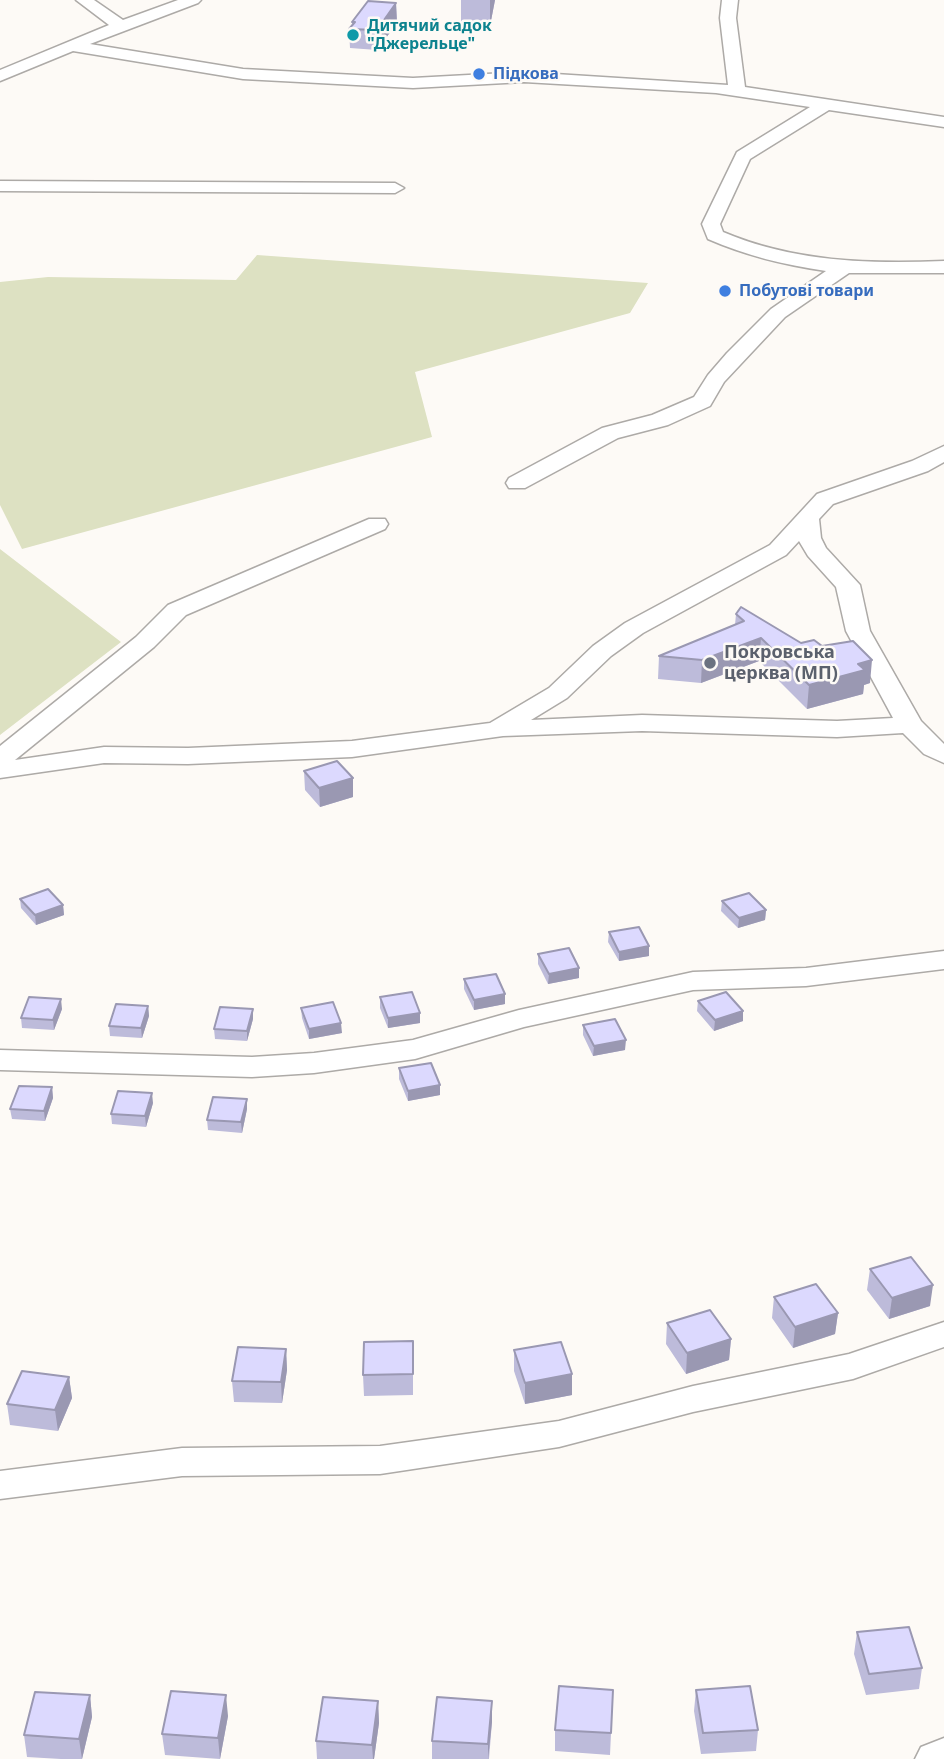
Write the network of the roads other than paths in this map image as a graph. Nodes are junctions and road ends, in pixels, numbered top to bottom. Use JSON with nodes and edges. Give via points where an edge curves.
{"nodes":[{"id":1,"x":84,"y":0,"type":"edge"},
{"id":2,"x":193,"y":0,"type":"edge"},
{"id":3,"x":730,"y":0,"type":"edge"},
{"id":4,"x":121,"y":26,"type":"junction"},
{"id":5,"x":72,"y":46,"type":"junction"},
{"id":6,"x":0,"y":76,"type":"edge"},
{"id":7,"x":737,"y":90,"type":"junction"},
{"id":8,"x":827,"y":104,"type":"junction"},
{"id":9,"x":944,"y":122,"type":"edge"},
{"id":10,"x":0,"y":186,"type":"edge"},
{"id":11,"x":395,"y":188,"type":"dead end"},
{"id":12,"x":845,"y":267,"type":"junction"},
{"id":13,"x":943,"y":269,"type":"edge"},
{"id":14,"x":944,"y":453,"type":"edge"},
{"id":15,"x":517,"y":483,"type":"dead end"},
{"id":16,"x":808,"y":520,"type":"junction"},
{"id":17,"x":377,"y":524,"type":"dead end"},
{"id":18,"x":910,"y":725,"type":"junction"},
{"id":19,"x":497,"y":730,"type":"junction"},
{"id":20,"x":944,"y":754,"type":"edge"},
{"id":21,"x":0,"y":759,"type":"edge"},
{"id":22,"x":0,"y":770,"type":"edge"},
{"id":23,"x":944,"y":960,"type":"edge"},
{"id":24,"x":0,"y":1060,"type":"edge"},
{"id":25,"x":944,"y":1334,"type":"edge"},
{"id":26,"x":0,"y":1485,"type":"edge"},
{"id":27,"x":944,"y":1755,"type":"edge"},
{"id":28,"x":935,"y":1759,"type":"edge"}],
"edges":[{"from":1,"to":4,"type":"street"},
{"from":2,"to":4,"type":"street"},
{"from":3,"to":7,"type":"street"},
{"from":4,"to":5,"type":"street"},
{"from":5,"to":6,"type":"street"},
{"from":5,"to":7,"type":"street","via":[[243,74],[413,82],[524,77]]},
{"from":7,"to":8,"type":"street"},
{"from":8,"to":9,"type":"street"},
{"from":8,"to":12,"type":"street","via":[[743,156],[711,224],[715,235],[760,254]]},
{"from":10,"to":11,"type":"street"},
{"from":12,"to":13,"type":"street"},
{"from":12,"to":15,"type":"street","via":[[778,313],[727,364],[702,401],[660,420],[610,433]]},
{"from":14,"to":16,"type":"street","via":[[825,499]]},
{"from":16,"to":18,"type":"street","via":[[808,538],[848,585],[858,631]]},
{"from":16,"to":19,"type":"street","via":[[778,550],[634,628],[601,651],[558,693]]},
{"from":17,"to":21,"type":"street","via":[[177,610],[145,642]]},
{"from":18,"to":19,"type":"street","via":[[838,729],[642,723]]},
{"from":18,"to":20,"type":"street"},
{"from":19,"to":22,"type":"street","via":[[352,749],[104,755]]},
{"from":23,"to":24,"type":"street","via":[[806,977],[693,981],[519,1019],[415,1049],[314,1063],[253,1067]]},
{"from":25,"to":26,"type":"street","via":[[853,1366],[693,1399],[559,1434],[380,1460],[182,1462]]},
{"from":27,"to":28,"type":"street"}]}
